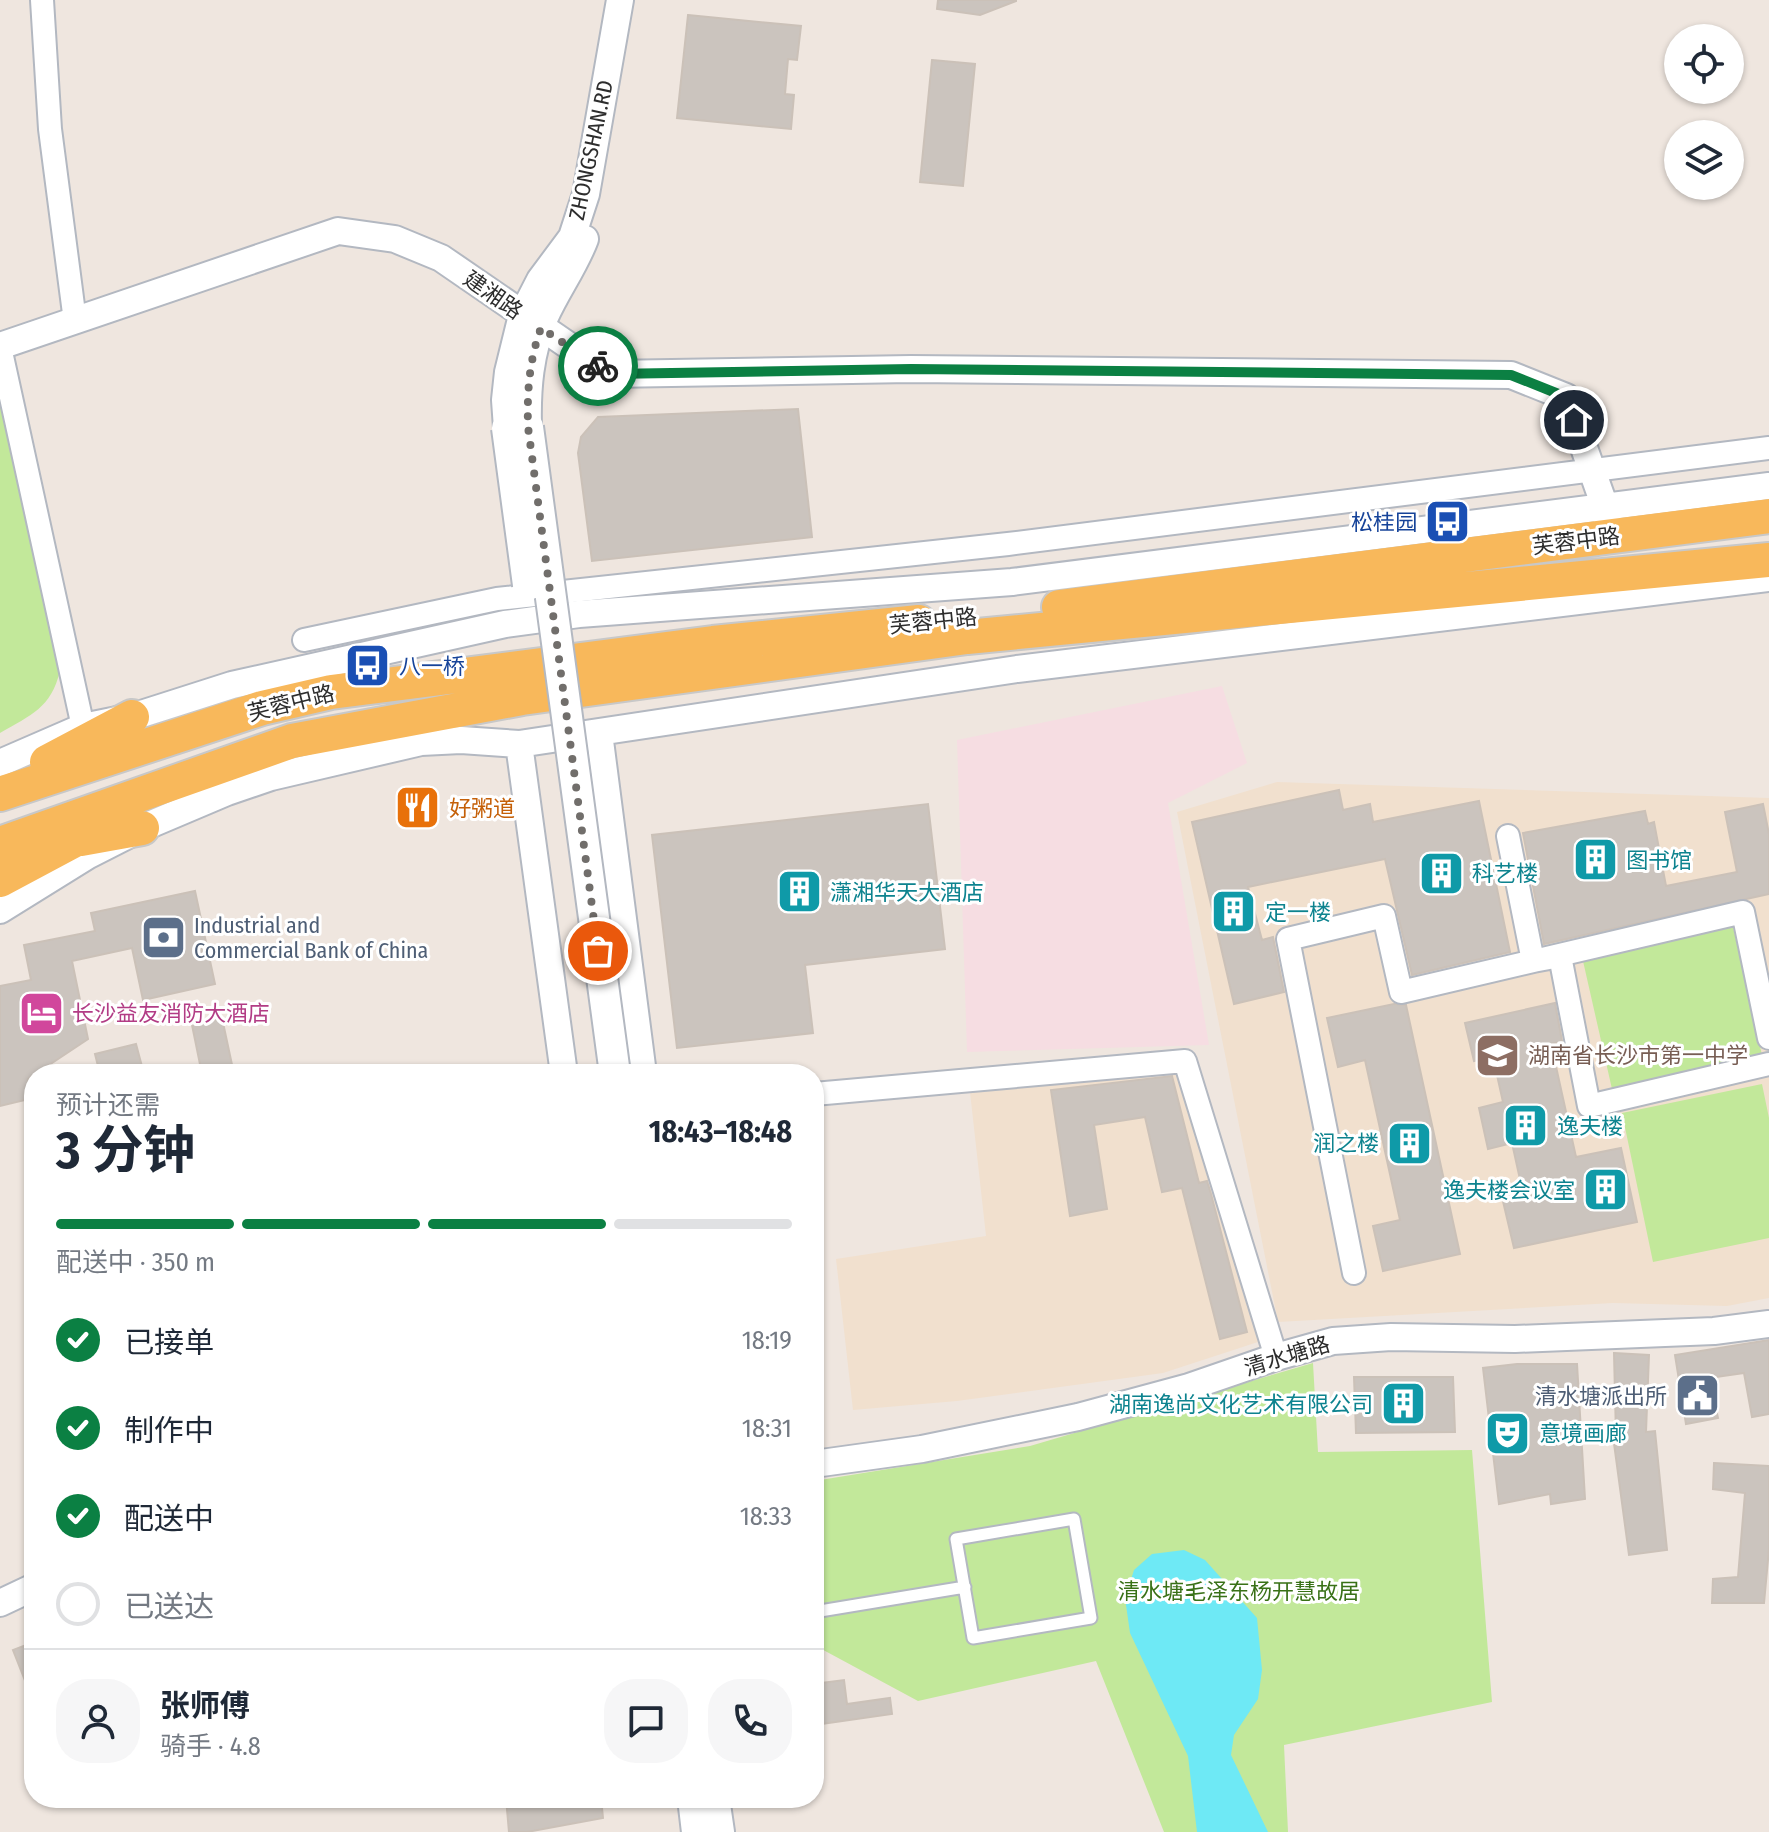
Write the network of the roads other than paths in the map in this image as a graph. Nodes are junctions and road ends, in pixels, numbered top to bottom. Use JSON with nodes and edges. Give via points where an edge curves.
{"nodes":[{"id":1,"x":42,"y":0,"type":"edge"},
{"id":2,"x":620,"y":0,"type":"edge"},
{"id":3,"x":632,"y":0,"type":"edge"},
{"id":4,"x":75,"y":321,"type":"junction"},
{"id":5,"x":531,"y":322,"type":"junction"},
{"id":6,"x":0,"y":346,"type":"edge"},
{"id":7,"x":518,"y":428,"type":"junction"},
{"id":8,"x":1769,"y":448,"type":"edge"},
{"id":9,"x":1590,"y":469,"type":"junction"},
{"id":10,"x":1769,"y":486,"type":"edge"},
{"id":11,"x":1769,"y":516,"type":"edge"},
{"id":12,"x":1607,"y":522,"type":"junction"},
{"id":13,"x":1769,"y":560,"type":"edge"},
{"id":14,"x":1769,"y":578,"type":"edge"},
{"id":15,"x":304,"y":640,"type":"dead end"},
{"id":16,"x":132,"y":717,"type":"junction"},
{"id":17,"x":83,"y":727,"type":"junction"},
{"id":18,"x":599,"y":733,"type":"junction"},
{"id":19,"x":519,"y":744,"type":"junction"},
{"id":20,"x":105,"y":760,"type":"junction"},
{"id":21,"x":0,"y":763,"type":"edge"},
{"id":22,"x":0,"y":787,"type":"edge"},
{"id":23,"x":0,"y":794,"type":"edge"},
{"id":24,"x":135,"y":814,"type":"junction"},
{"id":25,"x":0,"y":818,"type":"edge"},
{"id":26,"x":1508,"y":836,"type":"dead end"},
{"id":27,"x":1,"y":878,"type":"edge"},
{"id":28,"x":1560,"y":956,"type":"junction"},
{"id":29,"x":1533,"y":961,"type":"junction"},
{"id":30,"x":1769,"y":1038,"type":"edge"},
{"id":31,"x":563,"y":1064,"type":"edge"},
{"id":32,"x":594,"y":1064,"type":"edge"},
{"id":33,"x":613,"y":1064,"type":"edge"},
{"id":34,"x":642,"y":1064,"type":"edge"},
{"id":35,"x":1769,"y":1064,"type":"edge"},
{"id":36,"x":824,"y":1093,"type":"edge"},
{"id":37,"x":1354,"y":1273,"type":"dead end"},
{"id":38,"x":1769,"y":1324,"type":"edge"},
{"id":39,"x":1276,"y":1357,"type":"junction"},
{"id":40,"x":824,"y":1463,"type":"edge"},
{"id":41,"x":965,"y":1587,"type":"junction"},
{"id":42,"x":24,"y":1592,"type":"edge"},
{"id":43,"x":0,"y":1603,"type":"edge"},
{"id":44,"x":824,"y":1610,"type":"edge"},
{"id":45,"x":694,"y":1808,"type":"edge"},
{"id":46,"x":715,"y":1808,"type":"edge"},
{"id":47,"x":697,"y":1832,"type":"edge"},
{"id":48,"x":719,"y":1832,"type":"edge"}],
"edges":[{"from":1,"to":4,"type":"street","via":[[50,129]]},
{"from":2,"to":5,"type":"street","name":"ZHONGSHAN.RD","via":[[586,194],[572,237],[540,280]]},
{"from":3,"to":5,"type":"street","name":"ZHONGSHAN.RD","via":[[600,195],[583,244]]},
{"from":4,"to":5,"type":"street","name":"建湘路","via":[[338,231],[395,239],[441,258]]},
{"from":4,"to":6,"type":"street","name":"建湘路"},
{"from":5,"to":7,"type":"street","name":"ZHONGSHAN.RD","via":[[529,373]]},
{"from":5,"to":9,"type":"street","name":"建湘路","via":[[610,374],[911,369],[1511,375],[1566,397]]},
{"from":6,"to":17,"type":"street"},
{"from":7,"to":32,"type":"main road","bridge":true},
{"from":7,"to":33,"type":"main road","bridge":true},
{"from":8,"to":9,"type":"street"},
{"from":9,"to":12,"type":"street","name":"建湘路"},
{"from":9,"to":15,"type":"street","via":[[1008,544],[497,599]]},
{"from":10,"to":12,"type":"street"},
{"from":11,"to":12,"type":"main road","name":"芙蓉中路"},
{"from":12,"to":16,"type":"street","via":[[1012,582],[579,614],[505,624],[246,681]]},
{"from":12,"to":20,"type":"main road","name":"芙蓉中路","via":[[1031,610],[713,643],[331,692],[262,708]]},
{"from":13,"to":24,"type":"main road","name":"芙蓉中路","via":[[967,637],[522,698],[292,741],[217,766]]},
{"from":14,"to":18,"type":"street","via":[[1017,669]]},
{"from":16,"to":17,"type":"street"},
{"from":16,"to":22,"type":"main road"},
{"from":17,"to":21,"type":"street"},
{"from":18,"to":19,"type":"street"},
{"from":18,"to":34,"type":"street"},
{"from":19,"to":24,"type":"street","via":[[421,742]]},
{"from":19,"to":31,"type":"street"},
{"from":20,"to":23,"type":"main road"},
{"from":20,"to":25,"type":"main road"},
{"from":24,"to":27,"type":"main road"},
{"from":24,"to":27,"type":"street","via":[[87,856]]},
{"from":24,"to":27,"type":"main road","via":[[44,827]]},
{"from":26,"to":29,"type":"street"},
{"from":28,"to":29,"type":"street"},
{"from":28,"to":30,"type":"street","via":[[1743,912]]},
{"from":28,"to":35,"type":"street","via":[[1589,1106]]},
{"from":29,"to":37,"type":"street","via":[[1401,992],[1384,916],[1288,939]]},
{"from":36,"to":39,"type":"street","via":[[1185,1061]]},
{"from":38,"to":39,"type":"street","name":"清水塘路","via":[[1515,1339],[1362,1337]]},
{"from":39,"to":40,"type":"street","name":"清水塘路","via":[[1078,1417]]},
{"from":41,"to":41,"type":"lane","via":[[973,1638],[1091,1618],[1074,1519],[956,1539]]},
{"from":41,"to":44,"type":"lane"},
{"from":42,"to":43,"type":"street"},
{"from":45,"to":47,"type":"main road"},
{"from":46,"to":48,"type":"main road"}]}
